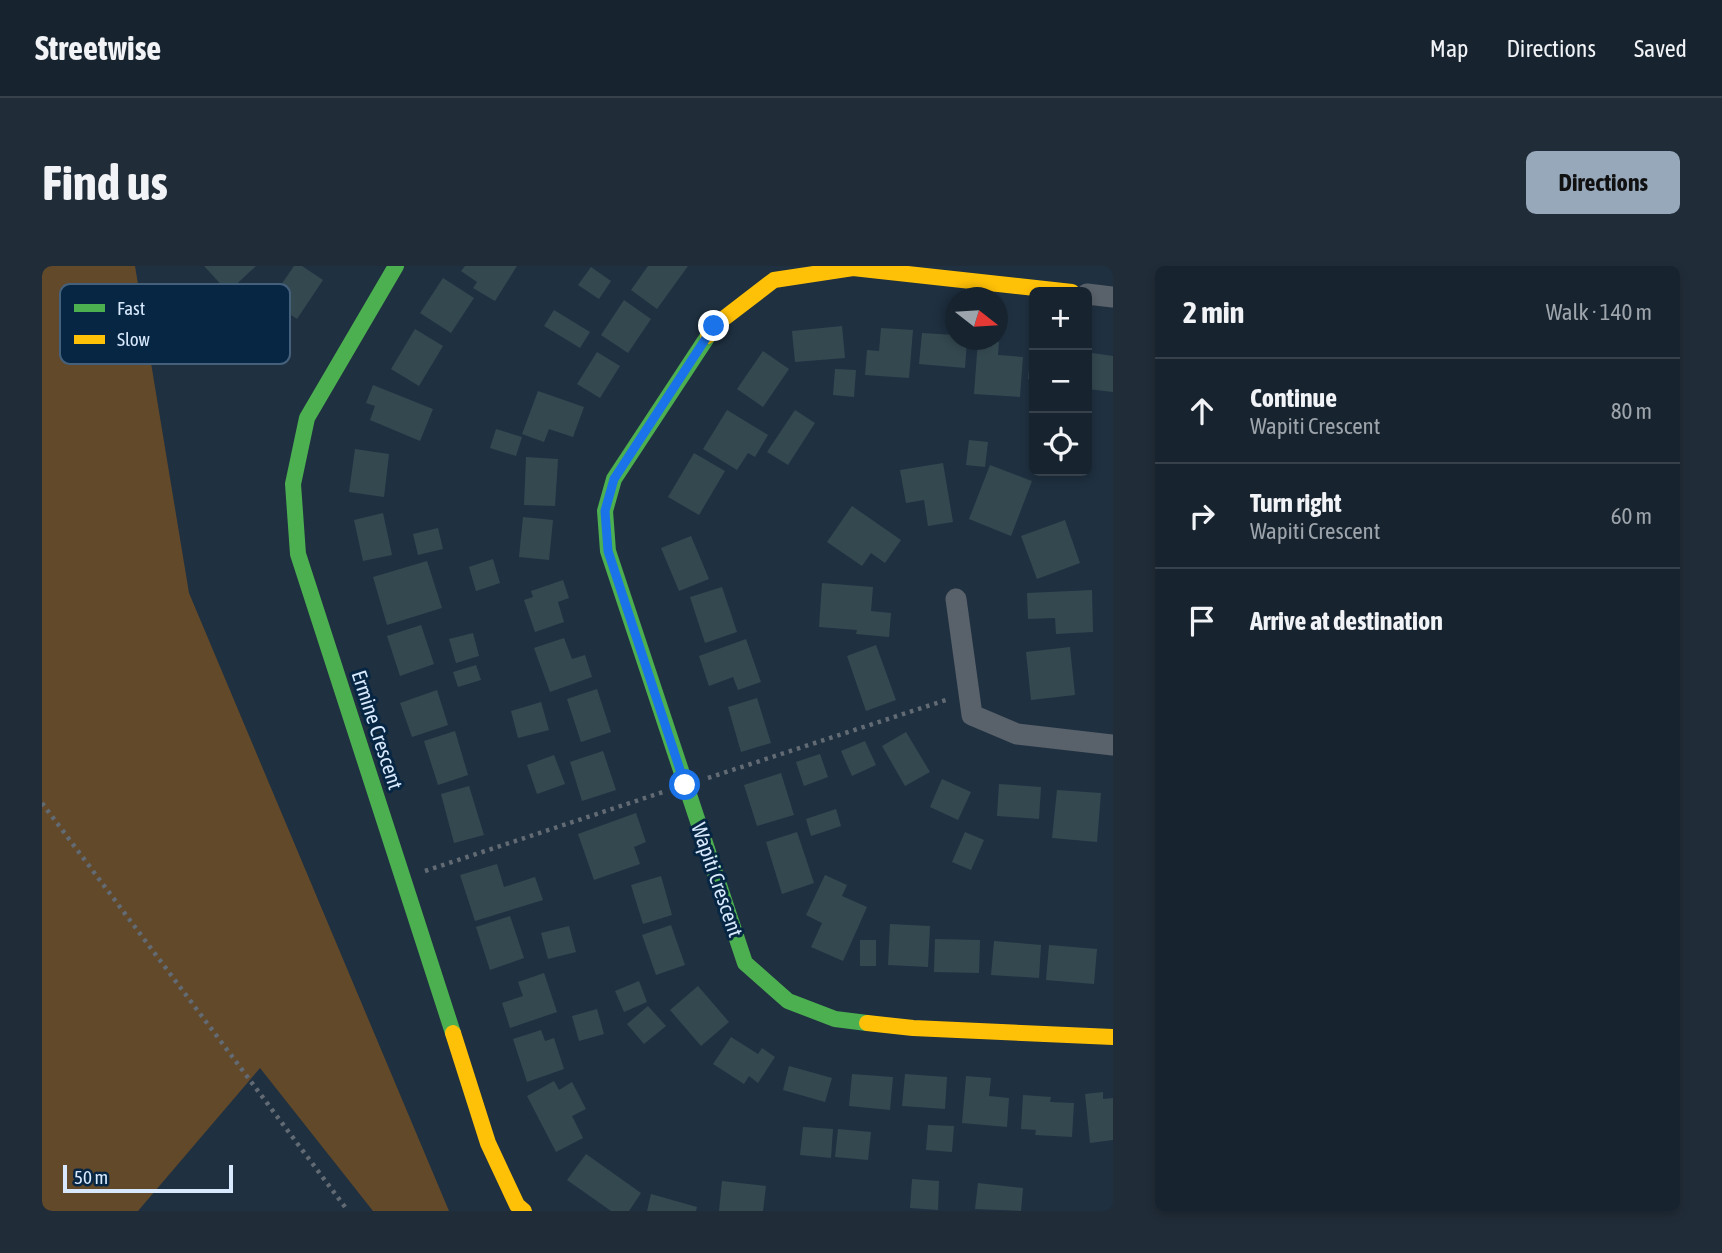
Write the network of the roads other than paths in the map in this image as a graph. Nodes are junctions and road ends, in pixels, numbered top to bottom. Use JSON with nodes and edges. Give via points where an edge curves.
{"nodes":[{"id":1,"x":396,"y":266,"type":"edge"},
{"id":2,"x":1029,"y":287,"type":"edge"},
{"id":3,"x":1092,"y":295,"type":"edge"},
{"id":4,"x":1113,"y":297,"type":"edge"},
{"id":5,"x":956,"y":599,"type":"dead end"},
{"id":6,"x":1113,"y":745,"type":"edge"},
{"id":7,"x":1113,"y":1037,"type":"edge"},
{"id":8,"x":524,"y":1211,"type":"edge"}],
"edges":[{"from":1,"to":8,"type":"street","name":"Ermine Crescent","via":[[307,418],[293,484],[298,554],[488,1143]]},
{"from":2,"to":7,"type":"street","name":"Wapiti Crescent","via":[[853,268],[774,280],[714,326],[614,479],[605,511],[608,551],[745,963],[788,1001],[835,1019],[913,1028]]},
{"from":3,"to":4,"type":"street"},
{"from":5,"to":6,"type":"street","via":[[972,715],[1017,734]]}]}
